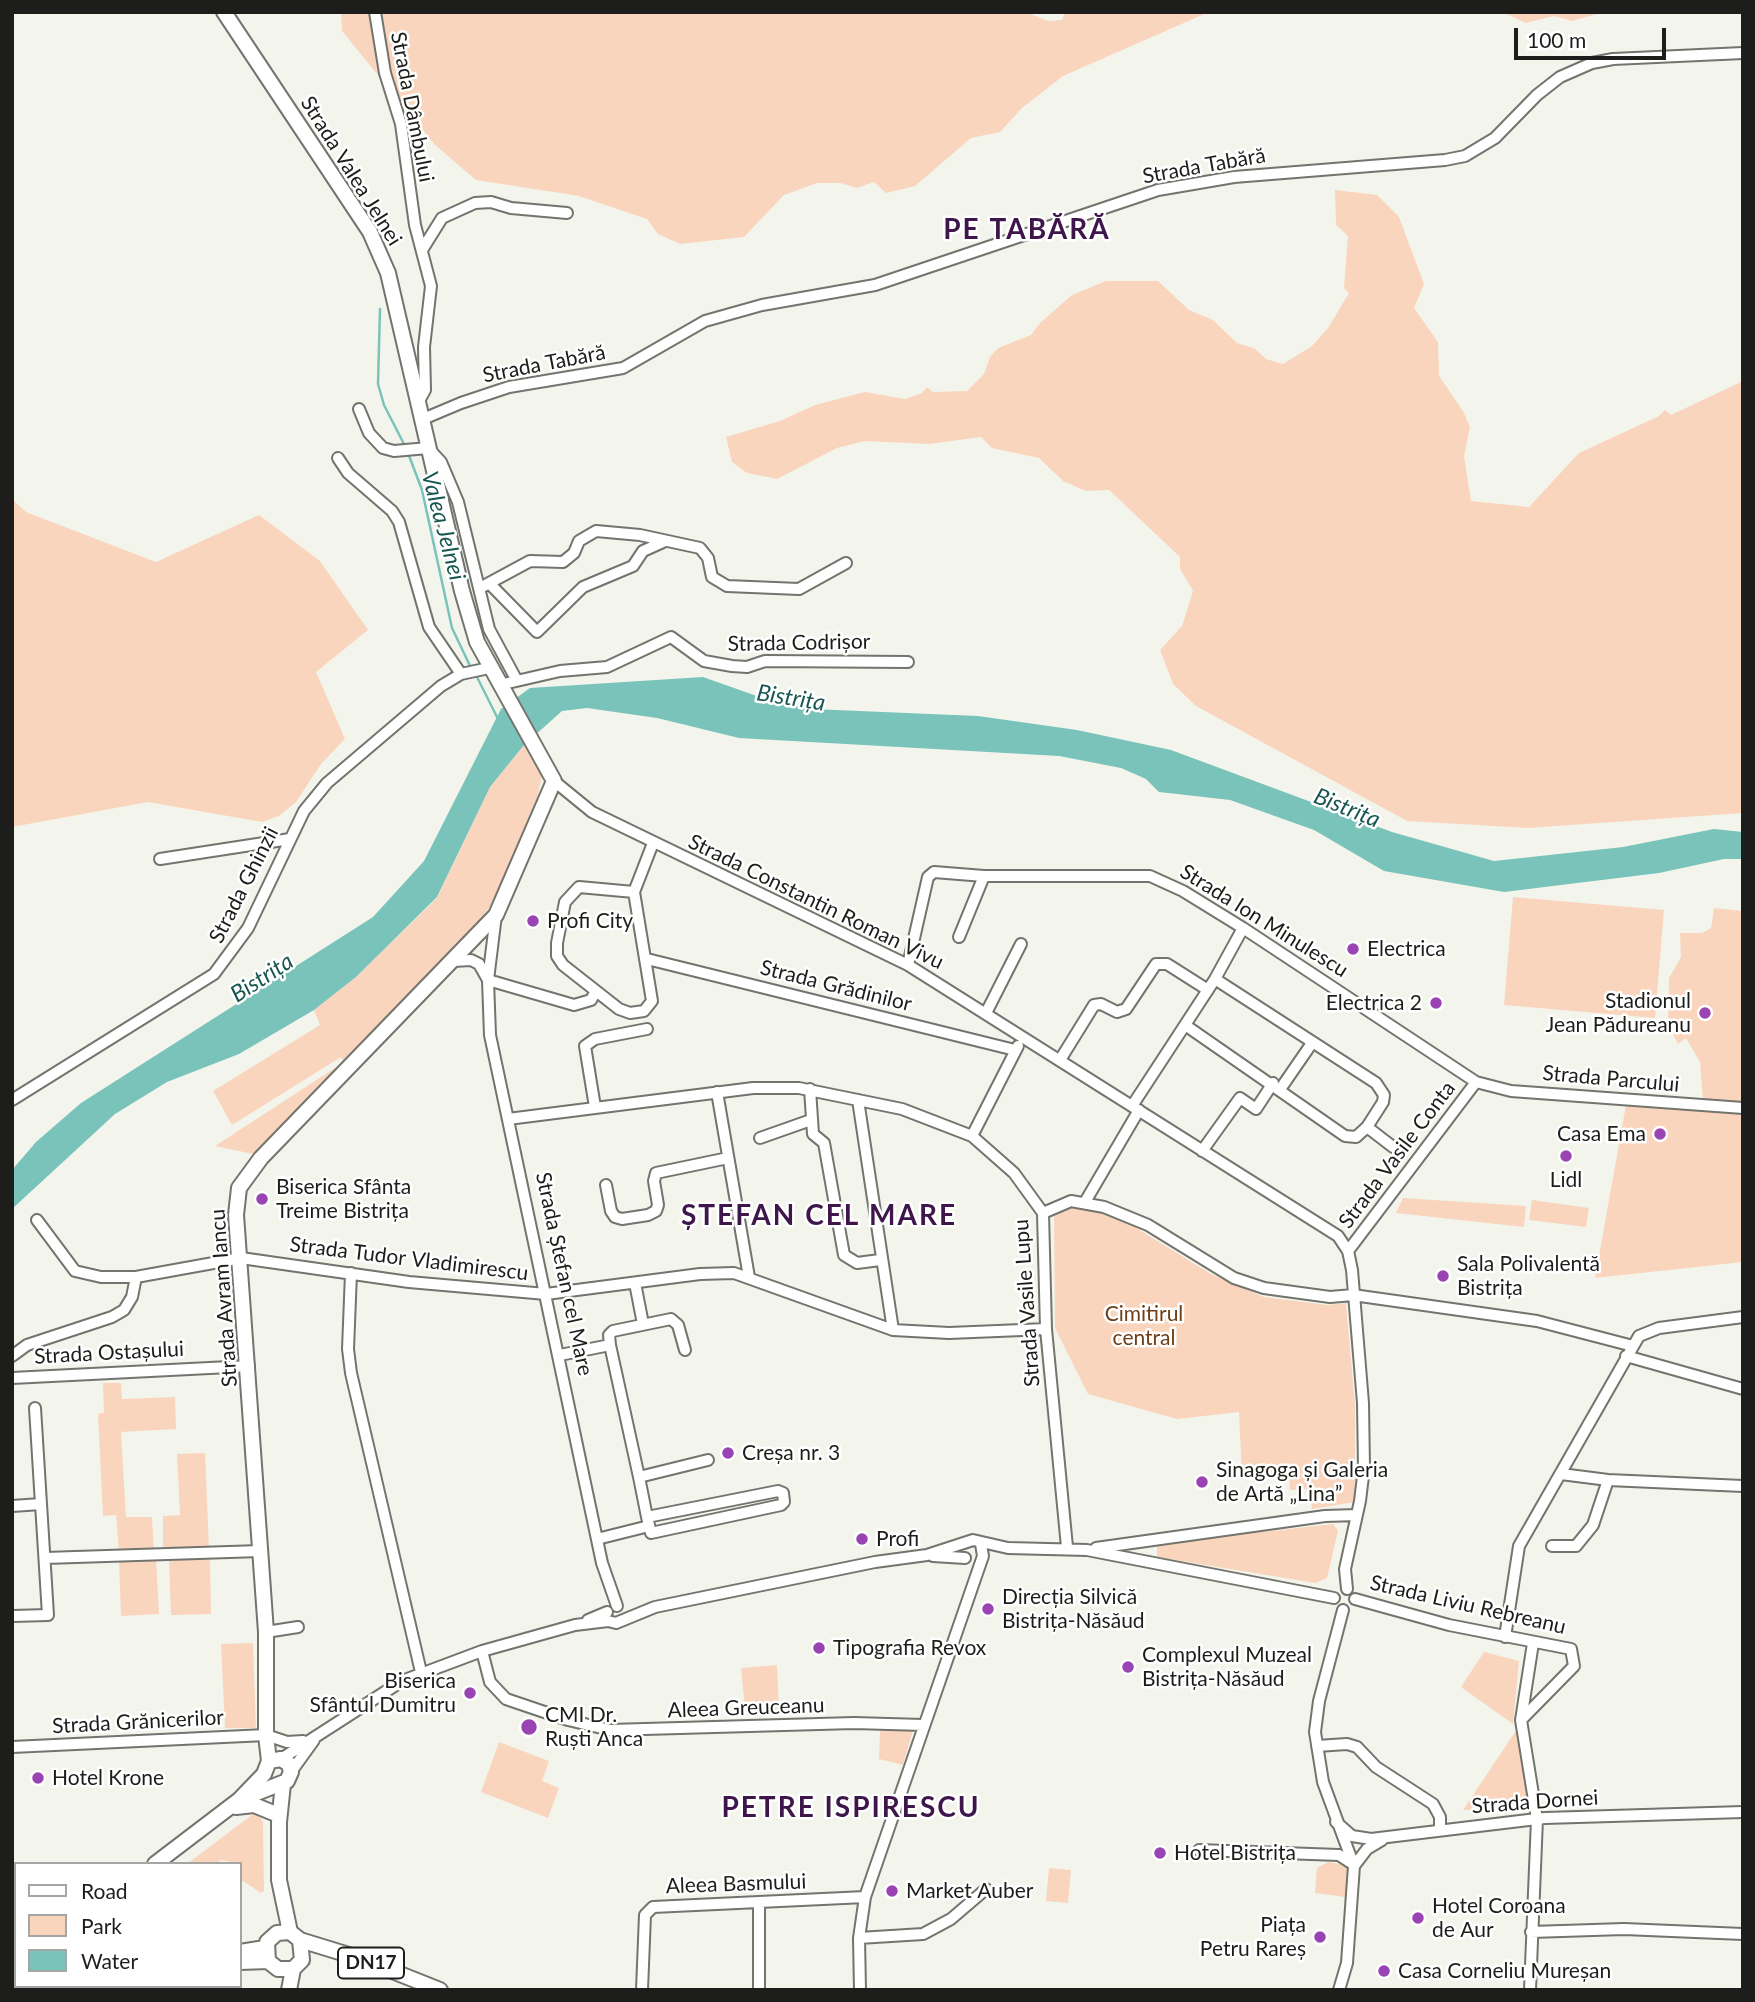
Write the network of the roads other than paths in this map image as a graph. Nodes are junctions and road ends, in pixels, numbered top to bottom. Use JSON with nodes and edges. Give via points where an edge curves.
{"nodes":[{"id":1,"x":224,"y":12,"type":"edge"},
{"id":2,"x":375,"y":12,"type":"edge"},
{"id":3,"x":1743,"y":54,"type":"edge"},
{"id":4,"x":567,"y":213,"type":"dead end"},
{"id":5,"x":422,"y":250,"type":"junction"},
{"id":6,"x":419,"y":401,"type":"junction"},
{"id":7,"x":359,"y":409,"type":"dead end"},
{"id":8,"x":423,"y":419,"type":"junction"},
{"id":9,"x":429,"y":448,"type":"junction"},
{"id":10,"x":338,"y":458,"type":"dead end"},
{"id":11,"x":663,"y":542,"type":"junction"},
{"id":12,"x":846,"y":563,"type":"dead end"},
{"id":13,"x":484,"y":585,"type":"junction"},
{"id":14,"x":908,"y":662,"type":"dead end"},
{"id":15,"x":485,"y":668,"type":"junction"},
{"id":16,"x":463,"y":674,"type":"junction"},
{"id":17,"x":516,"y":679,"type":"junction"},
{"id":18,"x":499,"y":685,"type":"junction"},
{"id":19,"x":554,"y":781,"type":"junction"},
{"id":20,"x":290,"y":839,"type":"junction"},
{"id":21,"x":653,"y":843,"type":"junction"},
{"id":22,"x":160,"y":859,"type":"dead end"},
{"id":23,"x":984,"y":876,"type":"junction"},
{"id":24,"x":634,"y":892,"type":"junction"},
{"id":25,"x":496,"y":915,"type":"junction"},
{"id":26,"x":1243,"y":928,"type":"junction"},
{"id":27,"x":959,"y":937,"type":"dead end"},
{"id":28,"x":1021,"y":944,"type":"dead end"},
{"id":29,"x":647,"y":959,"type":"junction"},
{"id":30,"x":453,"y":961,"type":"junction"},
{"id":31,"x":908,"y":965,"type":"junction"},
{"id":32,"x":1215,"y":979,"type":"junction"},
{"id":33,"x":488,"y":980,"type":"junction"},
{"id":34,"x":1208,"y":990,"type":"junction"},
{"id":35,"x":596,"y":991,"type":"junction"},
{"id":36,"x":986,"y":1013,"type":"junction"},
{"id":37,"x":1185,"y":1025,"type":"junction"},
{"id":38,"x":647,"y":1029,"type":"dead end"},
{"id":39,"x":1023,"y":1037,"type":"junction"},
{"id":40,"x":1312,"y":1043,"type":"junction"},
{"id":41,"x":1016,"y":1051,"type":"junction"},
{"id":42,"x":1060,"y":1060,"type":"junction"},
{"id":43,"x":1476,"y":1082,"type":"junction"},
{"id":44,"x":1277,"y":1086,"type":"junction"},
{"id":45,"x":810,"y":1089,"type":"junction"},
{"id":46,"x":717,"y":1092,"type":"junction"},
{"id":47,"x":12,"y":1100,"type":"edge"},
{"id":48,"x":858,"y":1100,"type":"junction"},
{"id":49,"x":595,"y":1107,"type":"junction"},
{"id":50,"x":1136,"y":1108,"type":"junction"},
{"id":51,"x":1743,"y":1108,"type":"edge"},
{"id":52,"x":508,"y":1119,"type":"junction"},
{"id":53,"x":811,"y":1120,"type":"junction"},
{"id":54,"x":1367,"y":1127,"type":"junction"},
{"id":55,"x":972,"y":1136,"type":"junction"},
{"id":56,"x":760,"y":1138,"type":"dead end"},
{"id":57,"x":1393,"y":1147,"type":"dead end"},
{"id":58,"x":1202,"y":1151,"type":"junction"},
{"id":59,"x":728,"y":1158,"type":"junction"},
{"id":60,"x":606,"y":1185,"type":"dead end"},
{"id":61,"x":1085,"y":1202,"type":"junction"},
{"id":62,"x":1043,"y":1213,"type":"junction"},
{"id":63,"x":37,"y":1220,"type":"dead end"},
{"id":64,"x":1348,"y":1251,"type":"junction"},
{"id":65,"x":241,"y":1258,"type":"junction"},
{"id":66,"x":880,"y":1260,"type":"junction"},
{"id":67,"x":351,"y":1273,"type":"junction"},
{"id":68,"x":136,"y":1277,"type":"junction"},
{"id":69,"x":749,"y":1277,"type":"junction"},
{"id":70,"x":635,"y":1283,"type":"junction"},
{"id":71,"x":546,"y":1294,"type":"junction"},
{"id":72,"x":1353,"y":1295,"type":"junction"},
{"id":73,"x":1743,"y":1317,"type":"edge"},
{"id":74,"x":643,"y":1324,"type":"junction"},
{"id":75,"x":1046,"y":1329,"type":"junction"},
{"id":76,"x":893,"y":1330,"type":"junction"},
{"id":77,"x":610,"y":1345,"type":"junction"},
{"id":78,"x":1633,"y":1346,"type":"junction"},
{"id":79,"x":685,"y":1350,"type":"dead end"},
{"id":80,"x":12,"y":1356,"type":"edge"},
{"id":81,"x":560,"y":1356,"type":"junction"},
{"id":82,"x":1626,"y":1356,"type":"junction"},
{"id":83,"x":249,"y":1366,"type":"junction"},
{"id":84,"x":12,"y":1378,"type":"edge"},
{"id":85,"x":1743,"y":1389,"type":"edge"},
{"id":86,"x":35,"y":1408,"type":"dead end"},
{"id":87,"x":708,"y":1460,"type":"dead end"},
{"id":88,"x":1560,"y":1474,"type":"junction"},
{"id":89,"x":639,"y":1477,"type":"junction"},
{"id":90,"x":1608,"y":1480,"type":"junction"},
{"id":91,"x":1743,"y":1486,"type":"edge"},
{"id":92,"x":41,"y":1504,"type":"junction"},
{"id":93,"x":12,"y":1506,"type":"edge"},
{"id":94,"x":1357,"y":1515,"type":"junction"},
{"id":95,"x":648,"y":1521,"type":"junction"},
{"id":96,"x":597,"y":1539,"type":"junction"},
{"id":97,"x":965,"y":1544,"type":"junction"},
{"id":98,"x":1552,"y":1546,"type":"dead end"},
{"id":99,"x":1067,"y":1548,"type":"junction"},
{"id":100,"x":1087,"y":1550,"type":"junction"},
{"id":101,"x":260,"y":1551,"type":"junction"},
{"id":102,"x":981,"y":1553,"type":"junction"},
{"id":103,"x":927,"y":1555,"type":"junction"},
{"id":104,"x":45,"y":1558,"type":"junction"},
{"id":105,"x":966,"y":1559,"type":"junction"},
{"id":106,"x":1347,"y":1589,"type":"junction"},
{"id":107,"x":968,"y":1593,"type":"junction"},
{"id":108,"x":1335,"y":1598,"type":"junction"},
{"id":109,"x":1356,"y":1600,"type":"junction"},
{"id":110,"x":651,"y":1608,"type":"junction"},
{"id":111,"x":1343,"y":1610,"type":"junction"},
{"id":112,"x":612,"y":1611,"type":"junction"},
{"id":113,"x":12,"y":1616,"type":"edge"},
{"id":114,"x":298,"y":1627,"type":"dead end"},
{"id":115,"x":266,"y":1632,"type":"junction"},
{"id":116,"x":1505,"y":1637,"type":"junction"},
{"id":117,"x":1533,"y":1643,"type":"junction"},
{"id":118,"x":482,"y":1650,"type":"junction"},
{"id":119,"x":421,"y":1672,"type":"junction"},
{"id":120,"x":1521,"y":1720,"type":"junction"},
{"id":121,"x":923,"y":1725,"type":"junction"},
{"id":122,"x":266,"y":1736,"type":"junction"},
{"id":123,"x":314,"y":1737,"type":"junction"},
{"id":124,"x":1317,"y":1746,"type":"junction"},
{"id":125,"x":12,"y":1747,"type":"edge"},
{"id":126,"x":275,"y":1773,"type":"junction"},
{"id":127,"x":1743,"y":1812,"type":"edge"},
{"id":128,"x":222,"y":1813,"type":"junction"},
{"id":129,"x":277,"y":1818,"type":"junction"},
{"id":130,"x":1536,"y":1819,"type":"junction"},
{"id":131,"x":1336,"y":1822,"type":"junction"},
{"id":132,"x":1440,"y":1829,"type":"junction"},
{"id":133,"x":1387,"y":1838,"type":"junction"},
{"id":134,"x":1199,"y":1850,"type":"dead end"},
{"id":135,"x":158,"y":1862,"type":"edge"},
{"id":136,"x":1354,"y":1866,"type":"junction"},
{"id":137,"x":986,"y":1889,"type":"dead end"},
{"id":138,"x":865,"y":1897,"type":"junction"},
{"id":139,"x":759,"y":1902,"type":"junction"},
{"id":140,"x":1531,"y":1932,"type":"junction"},
{"id":141,"x":1743,"y":1934,"type":"edge"},
{"id":142,"x":289,"y":1935,"type":"junction"},
{"id":143,"x":859,"y":1938,"type":"junction"},
{"id":144,"x":242,"y":1952,"type":"edge"},
{"id":145,"x":242,"y":1962,"type":"edge"},
{"id":146,"x":281,"y":1962,"type":"junction"},
{"id":147,"x":281,"y":1990,"type":"edge"},
{"id":148,"x":289,"y":1990,"type":"edge"},
{"id":149,"x":417,"y":1990,"type":"edge"},
{"id":150,"x":440,"y":1990,"type":"edge"},
{"id":151,"x":642,"y":1990,"type":"edge"},
{"id":152,"x":759,"y":1990,"type":"edge"},
{"id":153,"x":860,"y":1990,"type":"edge"},
{"id":154,"x":1339,"y":1990,"type":"edge"},
{"id":155,"x":1530,"y":1990,"type":"edge"}],
"edges":[{"from":1,"to":6,"type":"main road","name":"Strada Valea Jelnei","via":[[370,232],[388,273]]},
{"from":2,"to":5,"type":"street","name":"Strada Dâmbului","via":[[385,73],[401,124]]},
{"from":3,"to":8,"type":"street","name":"Strada Tabără","via":[[1592,63],[1560,77],[1495,138],[1465,156],[1234,177],[1158,190],[874,285],[762,305],[705,321],[623,368],[509,387]]},
{"from":4,"to":5,"type":"street","via":[[475,202],[442,218]]},
{"from":5,"to":6,"type":"street","name":"Strada Dâmbului","via":[[432,286],[424,347],[425,390]]},
{"from":6,"to":8,"type":"main road","name":"Strada Valea Jelnei"},
{"from":7,"to":9,"type":"street","via":[[376,442],[394,451]]},
{"from":8,"to":9,"type":"main road","name":"Strada Valea Jelnei"},
{"from":9,"to":13,"type":"street","via":[[441,461],[458,502]]},
{"from":9,"to":15,"type":"main road","name":"Strada Valea Jelnei"},
{"from":10,"to":16,"type":"street","via":[[399,523],[429,627]]},
{"from":11,"to":12,"type":"street","via":[[700,548],[712,576],[727,586],[799,589]]},
{"from":11,"to":13,"type":"street","via":[[596,531],[579,541],[564,562],[530,562]]},
{"from":11,"to":13,"type":"street","via":[[643,551],[633,566],[583,587],[537,632]]},
{"from":13,"to":17,"type":"street","via":[[495,644]]},
{"from":14,"to":17,"type":"street","name":"Strada Codrișor","via":[[765,660],[747,667],[732,666],[704,661],[671,637],[595,670]]},
{"from":15,"to":16,"type":"street","name":"Strada Ghinzii"},
{"from":15,"to":18,"type":"main road","name":"Strada Valea Jelnei"},
{"from":16,"to":20,"type":"street","name":"Strada Ghinzii","via":[[441,685],[327,783],[304,811]]},
{"from":17,"to":18,"type":"street","name":"Strada Codrișor"},
{"from":18,"to":19,"type":"main road","name":"Strada Valea Jelnei"},
{"from":19,"to":21,"type":"street","name":"Strada Constantin Roman Vivu","via":[[592,812]]},
{"from":19,"to":25,"type":"main road","name":"Strada Ștefan cel Mare"},
{"from":20,"to":22,"type":"street"},
{"from":20,"to":47,"type":"street","name":"Strada Ghinzii","via":[[248,928],[214,974]]},
{"from":21,"to":24,"type":"street"},
{"from":21,"to":31,"type":"street","name":"Strada Constantin Roman Vivu"},
{"from":23,"to":26,"type":"street","name":"Strada Ion Minulescu","via":[[1150,876]]},
{"from":23,"to":27,"type":"street"},
{"from":23,"to":31,"type":"street","name":"Strada Ion Minulescu","via":[[931,874]]},
{"from":24,"to":29,"type":"street"},
{"from":24,"to":35,"type":"street","via":[[579,887],[565,902],[557,956]]},
{"from":25,"to":30,"type":"main road","name":"Strada Avram Iancu"},
{"from":25,"to":33,"type":"street","name":"Strada Ștefan cel Mare"},
{"from":26,"to":32,"type":"street"},
{"from":26,"to":43,"type":"street","name":"Strada Ion Minulescu"},
{"from":28,"to":36,"type":"street"},
{"from":29,"to":35,"type":"street","via":[[652,1001],[645,1011],[619,1009]]},
{"from":29,"to":41,"type":"street","name":"Strada Grădinilor"},
{"from":30,"to":33,"type":"street","via":[[479,964]]},
{"from":30,"to":65,"type":"main road","name":"Strada Avram Iancu","via":[[247,1174],[239,1188],[236,1215]]},
{"from":31,"to":36,"type":"street","name":"Strada Constantin Roman Vivu"},
{"from":32,"to":34,"type":"street"},
{"from":32,"to":40,"type":"street"},
{"from":33,"to":35,"type":"street","via":[[574,1005],[591,1000]]},
{"from":33,"to":52,"type":"street","name":"Strada Ștefan cel Mare","via":[[491,1035]]},
{"from":34,"to":37,"type":"street"},
{"from":34,"to":42,"type":"street","via":[[1161,961],[1126,1009],[1117,1012],[1101,1004],[1094,1006]]},
{"from":36,"to":39,"type":"street","name":"Strada Constantin Roman Vivu"},
{"from":37,"to":44,"type":"street"},
{"from":37,"to":50,"type":"street"},
{"from":38,"to":49,"type":"street","via":[[588,1042],[584,1049]]},
{"from":39,"to":41,"type":"street"},
{"from":39,"to":42,"type":"street","name":"Strada Constantin Roman Vivu"},
{"from":40,"to":44,"type":"street"},
{"from":40,"to":54,"type":"street","via":[[1382,1090],[1383,1102]]},
{"from":41,"to":55,"type":"street"},
{"from":42,"to":50,"type":"street","name":"Strada Constantin Roman Vivu"},
{"from":43,"to":51,"type":"street","name":"Strada Parcului","via":[[1511,1091]]},
{"from":43,"to":64,"type":"street","name":"Strada Vasile Conta"},
{"from":44,"to":54,"type":"street","via":[[1345,1136],[1356,1137]]},
{"from":44,"to":58,"type":"street","via":[[1256,1109],[1240,1098]]},
{"from":45,"to":46,"type":"street","name":"Strada Vasile Lupu"},
{"from":45,"to":48,"type":"street","name":"Strada Vasile Lupu"},
{"from":45,"to":53,"type":"street"},
{"from":46,"to":49,"type":"street","name":"Strada Vasile Lupu"},
{"from":46,"to":59,"type":"street"},
{"from":48,"to":55,"type":"street","name":"Strada Vasile Lupu","via":[[902,1109]]},
{"from":48,"to":66,"type":"street"},
{"from":49,"to":52,"type":"street","name":"Strada Vasile Lupu"},
{"from":50,"to":58,"type":"street","name":"Strada Constantin Roman Vivu"},
{"from":50,"to":61,"type":"street"},
{"from":52,"to":71,"type":"street","name":"Strada Ștefan cel Mare"},
{"from":53,"to":56,"type":"street"},
{"from":53,"to":66,"type":"street","via":[[813,1136],[824,1143],[844,1255],[857,1263]]},
{"from":54,"to":57,"type":"street"},
{"from":55,"to":62,"type":"street","name":"Strada Vasile Lupu","via":[[1014,1173]]},
{"from":58,"to":64,"type":"street","name":"Strada Constantin Roman Vivu","via":[[1338,1236]]},
{"from":59,"to":60,"type":"street","via":[[656,1173],[658,1205],[648,1215],[615,1217]]},
{"from":59,"to":69,"type":"street"},
{"from":61,"to":62,"type":"street","via":[[1071,1202]]},
{"from":61,"to":72,"type":"street","via":[[1126,1214],[1225,1273],[1264,1288],[1329,1297]]},
{"from":62,"to":75,"type":"street","name":"Strada Vasile Lupu"},
{"from":63,"to":68,"type":"street","name":"Strada Tudor Vladimirescu","via":[[75,1271]]},
{"from":64,"to":72,"type":"street"},
{"from":65,"to":67,"type":"street","name":"Strada Tudor Vladimirescu"},
{"from":65,"to":68,"type":"street","name":"Strada Tudor Vladimirescu"},
{"from":65,"to":83,"type":"main road","name":"Strada Avram Iancu"},
{"from":66,"to":76,"type":"street"},
{"from":67,"to":71,"type":"street","name":"Strada Tudor Vladimirescu"},
{"from":67,"to":119,"type":"street","via":[[351,1373]]},
{"from":68,"to":80,"type":"street","via":[[129,1304],[118,1314],[27,1345]]},
{"from":69,"to":70,"type":"street","name":"Strada Tudor Vladimirescu","via":[[709,1273]]},
{"from":69,"to":76,"type":"street","name":"Strada Tudor Vladimirescu"},
{"from":70,"to":71,"type":"street","name":"Strada Tudor Vladimirescu"},
{"from":70,"to":74,"type":"street"},
{"from":71,"to":81,"type":"street","name":"Strada Ștefan cel Mare"},
{"from":72,"to":78,"type":"street","via":[[1536,1321]]},
{"from":72,"to":94,"type":"street","via":[[1363,1403],[1364,1468]]},
{"from":73,"to":78,"type":"street","via":[[1659,1328],[1639,1336]]},
{"from":74,"to":77,"type":"street","via":[[613,1331]]},
{"from":74,"to":79,"type":"street","via":[[674,1320]]},
{"from":75,"to":76,"type":"street","name":"Strada Tudor Vladimirescu"},
{"from":75,"to":99,"type":"street","name":"Strada Vasile Lupu"},
{"from":77,"to":81,"type":"street"},
{"from":77,"to":89,"type":"street"},
{"from":78,"to":82,"type":"street"},
{"from":81,"to":96,"type":"street","name":"Strada Ștefan cel Mare"},
{"from":82,"to":85,"type":"street"},
{"from":82,"to":88,"type":"street"},
{"from":83,"to":84,"type":"street","name":"Strada Ostașului"},
{"from":83,"to":101,"type":"main road","name":"Strada Avram Iancu"},
{"from":86,"to":92,"type":"street"},
{"from":87,"to":89,"type":"street"},
{"from":88,"to":90,"type":"street"},
{"from":88,"to":116,"type":"street","via":[[1519,1546]]},
{"from":89,"to":95,"type":"street"},
{"from":90,"to":91,"type":"street"},
{"from":90,"to":98,"type":"street","via":[[1594,1525],[1576,1546]]},
{"from":92,"to":93,"type":"street"},
{"from":92,"to":104,"type":"street"},
{"from":94,"to":100,"type":"street","via":[[1312,1517]]},
{"from":94,"to":106,"type":"street","via":[[1345,1569]]},
{"from":95,"to":95,"type":"street","via":[[654,1534],[781,1506],[784,1499],[778,1491]]},
{"from":95,"to":96,"type":"street"},
{"from":96,"to":112,"type":"street","name":"Strada Ștefan cel Mare"},
{"from":97,"to":102,"type":"street","via":[[973,1541]]},
{"from":97,"to":103,"type":"street"},
{"from":97,"to":105,"type":"street","via":[[962,1553]]},
{"from":99,"to":100,"type":"street"},
{"from":99,"to":102,"type":"street"},
{"from":100,"to":108,"type":"street"},
{"from":101,"to":104,"type":"street"},
{"from":101,"to":115,"type":"main road","name":"Strada Avram Iancu"},
{"from":102,"to":105,"type":"street"},
{"from":102,"to":107,"type":"street"},
{"from":103,"to":105,"type":"street"},
{"from":103,"to":110,"type":"street"},
{"from":104,"to":113,"type":"street","via":[[48,1615]]},
{"from":105,"to":107,"type":"street"},
{"from":106,"to":108,"type":"street"},
{"from":106,"to":109,"type":"street"},
{"from":107,"to":121,"type":"street"},
{"from":108,"to":111,"type":"street","via":[[1336,1606]]},
{"from":109,"to":111,"type":"street","via":[[1352,1608]]},
{"from":109,"to":116,"type":"street","name":"Strada Liviu Rebreanu"},
{"from":110,"to":112,"type":"street"},
{"from":110,"to":112,"type":"street","name":"Strada Ștefan cel Mare","via":[[621,1620],[623,1615]]},
{"from":111,"to":124,"type":"street","via":[[1319,1701]]},
{"from":112,"to":118,"type":"street"},
{"from":114,"to":115,"type":"street"},
{"from":115,"to":122,"type":"main road","name":"Strada Avram Iancu"},
{"from":116,"to":117,"type":"street","name":"Strada Liviu Rebreanu"},
{"from":117,"to":120,"type":"street"},
{"from":117,"to":120,"type":"street","name":"Strada Liviu Rebreanu","via":[[1571,1649],[1574,1666]]},
{"from":118,"to":119,"type":"street"},
{"from":118,"to":121,"type":"street","name":"Aleea Greuceanu","via":[[490,1682],[506,1699],[610,1730]]},
{"from":119,"to":123,"type":"street"},
{"from":120,"to":130,"type":"street"},
{"from":121,"to":138,"type":"street"},
{"from":122,"to":123,"type":"street","name":"Strada Grănicerilor","via":[[287,1742]]},
{"from":122,"to":125,"type":"street","name":"Strada Grănicerilor"},
{"from":122,"to":126,"type":"main road","name":"Strada Avram Iancu"},
{"from":123,"to":126,"type":"street"},
{"from":123,"to":126,"type":"street"},
{"from":124,"to":131,"type":"street","via":[[1322,1782]]},
{"from":124,"to":132,"type":"street","via":[[1357,1747],[1376,1767],[1433,1804]]},
{"from":126,"to":128,"type":"main road"},
{"from":126,"to":129,"type":"main road"},
{"from":127,"to":130,"type":"street","name":"Strada Dornei"},
{"from":128,"to":129,"type":"main road","via":[[261,1806]]},
{"from":128,"to":135,"type":"main road"},
{"from":129,"to":142,"type":"main road","via":[[280,1889]]},
{"from":130,"to":132,"type":"street","name":"Strada Dornei"},
{"from":130,"to":140,"type":"street"},
{"from":131,"to":133,"type":"street","name":"Strada Dornei","via":[[1361,1839]]},
{"from":131,"to":136,"type":"street"},
{"from":132,"to":133,"type":"street","name":"Strada Dornei"},
{"from":133,"to":136,"type":"street","via":[[1367,1849]]},
{"from":134,"to":136,"type":"street","via":[[1339,1855]]},
{"from":136,"to":154,"type":"street","via":[[1348,1963]]},
{"from":137,"to":143,"type":"street","via":[[945,1923],[923,1934]]},
{"from":138,"to":139,"type":"street","name":"Aleea Basmului"},
{"from":138,"to":143,"type":"street"},
{"from":139,"to":151,"type":"street","name":"Aleea Basmului","via":[[649,1909]]},
{"from":139,"to":152,"type":"street"},
{"from":140,"to":141,"type":"street","via":[[1624,1929]]},
{"from":140,"to":155,"type":"street"},
{"from":142,"to":146,"type":"main road"},
{"from":142,"to":146,"type":"main road"},
{"from":142,"to":150,"type":"main road","number":"DN17"},
{"from":143,"to":153,"type":"street"},
{"from":144,"to":146,"type":"main road","number":"DN17"},
{"from":145,"to":146,"type":"main road","number":"DN17"},
{"from":146,"to":147,"type":"main road"},
{"from":146,"to":148,"type":"main road"},
{"from":146,"to":149,"type":"main road","number":"DN17","via":[[334,1958]]}]}
